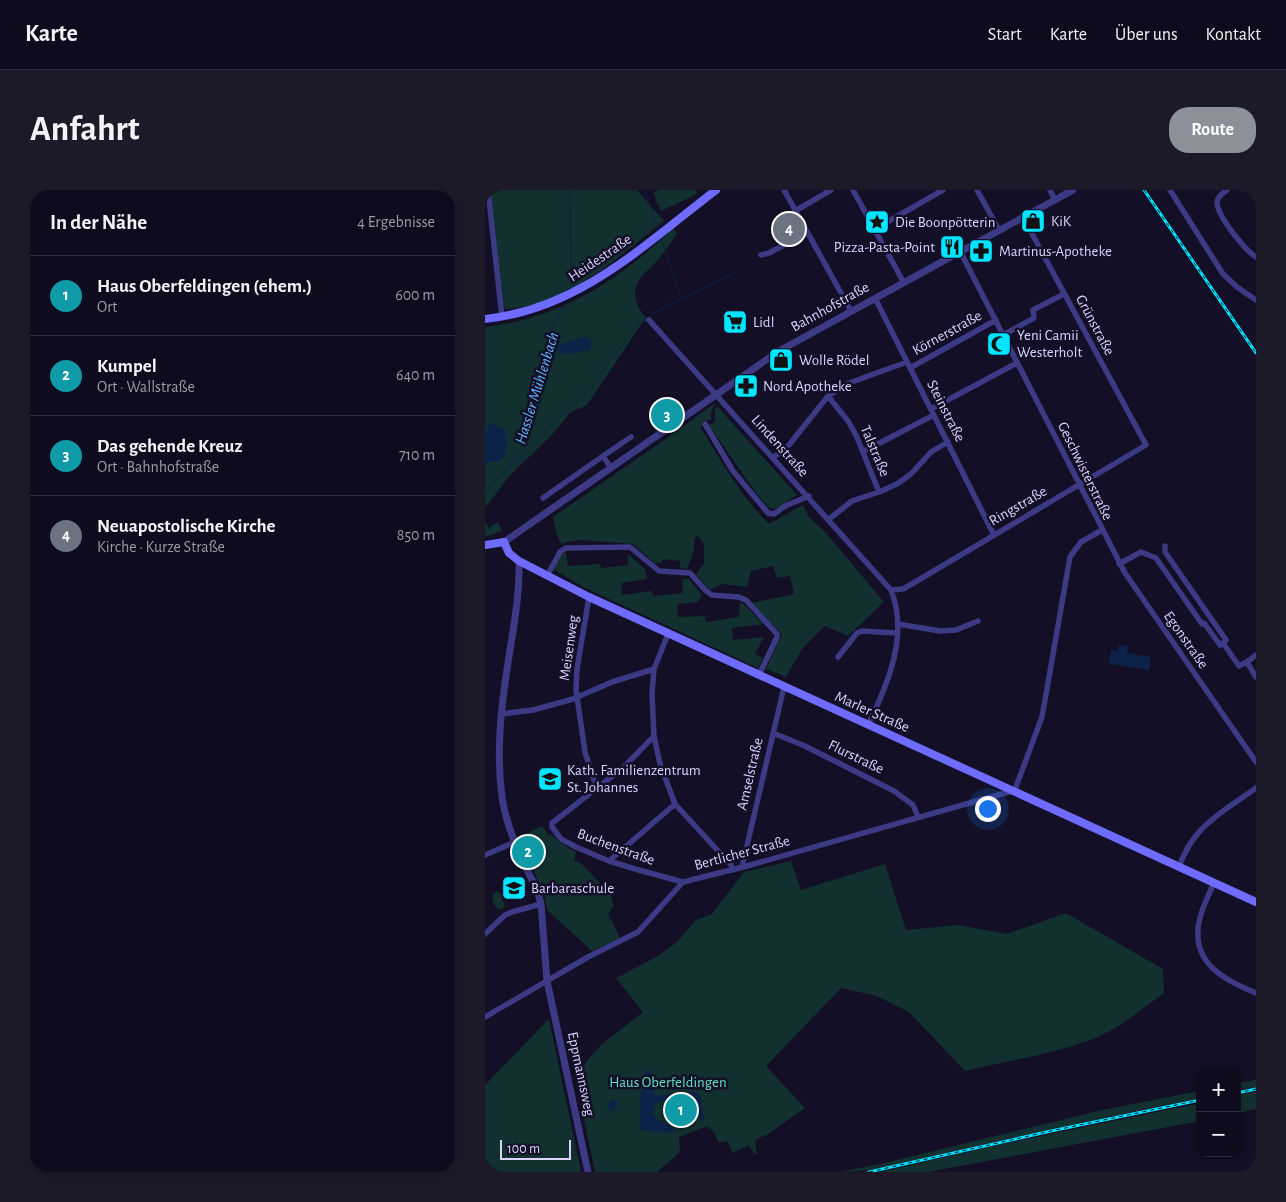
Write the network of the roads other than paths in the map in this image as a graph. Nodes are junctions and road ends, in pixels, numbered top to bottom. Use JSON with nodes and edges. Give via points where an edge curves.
{"nodes":[{"id":1,"x":488,"y":190,"type":"edge"},
{"id":2,"x":716,"y":190,"type":"edge"},
{"id":3,"x":784,"y":190,"type":"edge"},
{"id":4,"x":831,"y":190,"type":"edge"},
{"id":5,"x":853,"y":190,"type":"edge"},
{"id":6,"x":943,"y":190,"type":"edge"},
{"id":7,"x":977,"y":190,"type":"edge"},
{"id":8,"x":1049,"y":190,"type":"edge"},
{"id":9,"x":1073,"y":190,"type":"edge"},
{"id":10,"x":1170,"y":190,"type":"edge"},
{"id":11,"x":1227,"y":190,"type":"edge"},
{"id":12,"x":1055,"y":200,"type":"junction"},
{"id":13,"x":795,"y":211,"type":"junction"},
{"id":14,"x":1023,"y":217,"type":"junction"},
{"id":15,"x":875,"y":229,"type":"junction"},
{"id":16,"x":999,"y":230,"type":"junction"},
{"id":17,"x":807,"y":233,"type":"junction"},
{"id":18,"x":960,"y":251,"type":"junction"},
{"id":19,"x":761,"y":255,"type":"dead end"},
{"id":20,"x":1256,"y":257,"type":"edge"},
{"id":21,"x":903,"y":283,"type":"junction"},
{"id":22,"x":1064,"y":294,"type":"junction"},
{"id":23,"x":875,"y":298,"type":"junction"},
{"id":24,"x":1256,"y":300,"type":"edge"},
{"id":25,"x":851,"y":311,"type":"junction"},
{"id":26,"x":502,"y":317,"type":"junction"},
{"id":27,"x":485,"y":320,"type":"edge"},
{"id":28,"x":649,"y":320,"type":"dead end"},
{"id":29,"x":996,"y":320,"type":"junction"},
{"id":30,"x":1003,"y":335,"type":"junction"},
{"id":31,"x":1017,"y":363,"type":"junction"},
{"id":32,"x":908,"y":365,"type":"junction"},
{"id":33,"x":717,"y":394,"type":"junction"},
{"id":34,"x":828,"y":396,"type":"junction"},
{"id":35,"x":933,"y":412,"type":"junction"},
{"id":36,"x":705,"y":424,"type":"dead end"},
{"id":37,"x":631,"y":437,"type":"dead end"},
{"id":38,"x":948,"y":442,"type":"junction"},
{"id":39,"x":1146,"y":445,"type":"joint"},
{"id":40,"x":864,"y":451,"type":"junction"},
{"id":41,"x":603,"y":456,"type":"junction"},
{"id":42,"x":773,"y":458,"type":"junction"},
{"id":43,"x":611,"y":468,"type":"junction"},
{"id":44,"x":1079,"y":485,"type":"junction"},
{"id":45,"x":879,"y":492,"type":"junction"},
{"id":46,"x":809,"y":496,"type":"junction"},
{"id":47,"x":543,"y":498,"type":"dead end"},
{"id":48,"x":829,"y":520,"type":"junction"},
{"id":49,"x":1102,"y":530,"type":"junction"},
{"id":50,"x":994,"y":535,"type":"junction"},
{"id":51,"x":504,"y":542,"type":"junction"},
{"id":52,"x":485,"y":545,"type":"edge"},
{"id":53,"x":1165,"y":546,"type":"dead end"},
{"id":54,"x":519,"y":561,"type":"junction"},
{"id":55,"x":1119,"y":564,"type":"junction"},
{"id":56,"x":547,"y":576,"type":"junction"},
{"id":57,"x":903,"y":589,"type":"junction"},
{"id":58,"x":891,"y":590,"type":"junction"},
{"id":59,"x":589,"y":598,"type":"junction"},
{"id":60,"x":895,"y":600,"type":"junction"},
{"id":61,"x":978,"y":621,"type":"dead end"},
{"id":62,"x":898,"y":624,"type":"junction"},
{"id":63,"x":897,"y":633,"type":"junction"},
{"id":64,"x":668,"y":634,"type":"junction"},
{"id":65,"x":1223,"y":643,"type":"junction"},
{"id":66,"x":1256,"y":655,"type":"edge"},
{"id":67,"x":838,"y":657,"type":"dead end"},
{"id":68,"x":1247,"y":662,"type":"junction"},
{"id":69,"x":654,"y":669,"type":"junction"},
{"id":70,"x":759,"y":675,"type":"junction"},
{"id":71,"x":1256,"y":676,"type":"edge"},
{"id":72,"x":784,"y":686,"type":"junction"},
{"id":73,"x":577,"y":697,"type":"junction"},
{"id":74,"x":501,"y":714,"type":"junction"},
{"id":75,"x":868,"y":725,"type":"junction"},
{"id":76,"x":773,"y":734,"type":"junction"},
{"id":77,"x":654,"y":736,"type":"junction"},
{"id":78,"x":1256,"y":762,"type":"edge"},
{"id":79,"x":1256,"y":788,"type":"edge"},
{"id":80,"x":597,"y":789,"type":"junction"},
{"id":81,"x":1013,"y":791,"type":"junction"},
{"id":82,"x":675,"y":804,"type":"junction"},
{"id":83,"x":918,"y":817,"type":"junction"},
{"id":84,"x":515,"y":842,"type":"junction"},
{"id":85,"x":485,"y":855,"type":"edge"},
{"id":86,"x":609,"y":861,"type":"junction"},
{"id":87,"x":1179,"y":866,"type":"junction"},
{"id":88,"x":742,"y":867,"type":"junction"},
{"id":89,"x":733,"y":870,"type":"junction"},
{"id":90,"x":683,"y":882,"type":"junction"},
{"id":91,"x":1214,"y":882,"type":"junction"},
{"id":92,"x":1256,"y":902,"type":"edge"},
{"id":93,"x":541,"y":904,"type":"junction"},
{"id":94,"x":485,"y":934,"type":"edge"},
{"id":95,"x":547,"y":981,"type":"junction"},
{"id":96,"x":1256,"y":993,"type":"edge"},
{"id":97,"x":485,"y":1017,"type":"edge"},
{"id":98,"x":588,"y":1172,"type":"edge"}],
"edges":[{"from":1,"to":26,"type":"street"},
{"from":2,"to":26,"type":"main road","name":"Heidestraße","via":[[583,289],[534,310]]},
{"from":3,"to":13,"type":"street"},
{"from":4,"to":13,"type":"street"},
{"from":5,"to":15,"type":"street"},
{"from":6,"to":15,"type":"street"},
{"from":7,"to":16,"type":"street"},
{"from":8,"to":12,"type":"street"},
{"from":9,"to":12,"type":"street","name":"Bahnhofstraße"},
{"from":10,"to":24,"type":"street","via":[[1223,274]]},
{"from":11,"to":20,"type":"street","via":[[1219,197],[1218,205],[1235,237]]},
{"from":12,"to":14,"type":"street","name":"Bahnhofstraße"},
{"from":13,"to":17,"type":"street"},
{"from":14,"to":16,"type":"street","name":"Bahnhofstraße"},
{"from":14,"to":22,"type":"street","name":"Grünstraße"},
{"from":15,"to":21,"type":"street"},
{"from":16,"to":18,"type":"street","name":"Bahnhofstraße"},
{"from":17,"to":19,"type":"street"},
{"from":17,"to":25,"type":"street"},
{"from":18,"to":21,"type":"street","name":"Bahnhofstraße"},
{"from":18,"to":29,"type":"street","name":"Geschwisterstraße"},
{"from":21,"to":23,"type":"street","name":"Bahnhofstraße"},
{"from":22,"to":30,"type":"street","via":[[1033,310],[1034,318]]},
{"from":22,"to":39,"type":"street","name":"Grünstraße"},
{"from":23,"to":25,"type":"street","name":"Bahnhofstraße"},
{"from":23,"to":32,"type":"street","name":"Steinstraße"},
{"from":25,"to":33,"type":"street","name":"Bahnhofstraße","via":[[779,351]]},
{"from":26,"to":27,"type":"main road","name":"Heidestraße"},
{"from":28,"to":33,"type":"street","name":"Lindenstraße"},
{"from":29,"to":30,"type":"street","name":"Geschwisterstraße"},
{"from":29,"to":32,"type":"street","name":"Körnerstraße"},
{"from":30,"to":31,"type":"street","name":"Geschwisterstraße"},
{"from":31,"to":35,"type":"street"},
{"from":31,"to":44,"type":"street","name":"Geschwisterstraße"},
{"from":32,"to":34,"type":"street","name":"Körnerstraße","via":[[849,384]]},
{"from":32,"to":35,"type":"street","name":"Steinstraße"},
{"from":33,"to":42,"type":"street","name":"Lindenstraße"},
{"from":33,"to":43,"type":"street","name":"Bahnhofstraße"},
{"from":34,"to":40,"type":"street","name":"Talstraße","via":[[848,421]]},
{"from":34,"to":42,"type":"street","via":[[789,445]]},
{"from":35,"to":38,"type":"street","name":"Steinstraße"},
{"from":35,"to":40,"type":"street"},
{"from":36,"to":46,"type":"street","via":[[733,471],[768,513],[774,514]]},
{"from":37,"to":41,"type":"street"},
{"from":38,"to":45,"type":"street","via":[[931,452],[911,474]]},
{"from":38,"to":50,"type":"street","name":"Steinstraße"},
{"from":39,"to":44,"type":"street","name":"Ringstraße"},
{"from":40,"to":45,"type":"street","name":"Talstraße"},
{"from":41,"to":43,"type":"street"},
{"from":41,"to":47,"type":"street"},
{"from":42,"to":46,"type":"street","name":"Lindenstraße"},
{"from":43,"to":51,"type":"street","name":"Bahnhofstraße"},
{"from":44,"to":49,"type":"street","name":"Geschwisterstraße"},
{"from":44,"to":50,"type":"street","name":"Ringstraße"},
{"from":45,"to":48,"type":"street","via":[[852,501]]},
{"from":46,"to":48,"type":"street","name":"Lindenstraße"},
{"from":48,"to":58,"type":"street","name":"Lindenstraße"},
{"from":49,"to":55,"type":"street","name":"Egonstraße"},
{"from":49,"to":81,"type":"street","name":"Geschwisterstraße","via":[[1081,542],[1070,557],[1042,717]]},
{"from":50,"to":57,"type":"street","name":"Ringstraße"},
{"from":51,"to":52,"type":"main road"},
{"from":51,"to":54,"type":"main road","name":"Marler Straße","via":[[509,553]]},
{"from":53,"to":65,"type":"street","via":[[1165,552],[1226,640]]},
{"from":54,"to":56,"type":"main road","name":"Marler Straße"},
{"from":54,"to":74,"type":"street","name":"Eppmannsweg","via":[[517,611]]},
{"from":55,"to":65,"type":"street","via":[[1141,552],[1156,558],[1202,624],[1220,645]]},
{"from":55,"to":78,"type":"street","name":"Egonstraße"},
{"from":56,"to":59,"type":"main road","name":"Marler Straße"},
{"from":56,"to":70,"type":"street","via":[[566,548],[610,546],[630,546],[659,571],[690,573],[712,595],[746,600],[774,630],[777,637]]},
{"from":57,"to":58,"type":"street","name":"Ringstraße"},
{"from":57,"to":60,"type":"street","name":"Ringstraße"},
{"from":58,"to":60,"type":"street","name":"Lindenstraße"},
{"from":59,"to":64,"type":"main road","name":"Marler Straße"},
{"from":59,"to":73,"type":"street","name":"Meisenweg","via":[[577,675]]},
{"from":60,"to":62,"type":"street","name":"Lindenstraße"},
{"from":61,"to":62,"type":"street","via":[[956,630],[940,631]]},
{"from":62,"to":63,"type":"street","name":"Lindenstraße"},
{"from":63,"to":67,"type":"street","via":[[857,633]]},
{"from":63,"to":75,"type":"street","name":"Lindenstraße","via":[[890,677]]},
{"from":64,"to":69,"type":"street"},
{"from":64,"to":70,"type":"main road","name":"Marler Straße"},
{"from":65,"to":68,"type":"street","via":[[1239,666]]},
{"from":66,"to":68,"type":"street"},
{"from":68,"to":71,"type":"street"},
{"from":69,"to":73,"type":"street"},
{"from":69,"to":77,"type":"street"},
{"from":70,"to":72,"type":"main road","name":"Marler Straße"},
{"from":72,"to":75,"type":"main road","name":"Marler Straße"},
{"from":72,"to":76,"type":"street","name":"Amselstraße"},
{"from":73,"to":74,"type":"street","via":[[533,710]]},
{"from":73,"to":80,"type":"street","name":"Meisenweg","via":[[585,752]]},
{"from":74,"to":84,"type":"street","name":"Eppmannsweg","via":[[501,783]]},
{"from":75,"to":81,"type":"main road","name":"Marler Straße"},
{"from":76,"to":83,"type":"street","name":"Flurstraße","via":[[805,746],[894,791],[913,805]]},
{"from":76,"to":88,"type":"street","name":"Amselstraße"},
{"from":77,"to":80,"type":"street"},
{"from":77,"to":82,"type":"street","via":[[660,764]]},
{"from":79,"to":87,"type":"street","via":[[1201,830]]},
{"from":80,"to":86,"type":"street","name":"Buchenstraße","via":[[552,827],[561,839]]},
{"from":81,"to":83,"type":"street","name":"Bertlicher Straße"},
{"from":81,"to":87,"type":"main road","name":"Marler Straße"},
{"from":82,"to":86,"type":"street"},
{"from":82,"to":89,"type":"street"},
{"from":83,"to":88,"type":"street","name":"Bertlicher Straße"},
{"from":84,"to":85,"type":"street"},
{"from":84,"to":93,"type":"street","name":"Eppmannsweg"},
{"from":86,"to":90,"type":"street","name":"Buchenstraße"},
{"from":87,"to":91,"type":"main road","name":"Marler Straße"},
{"from":88,"to":89,"type":"street","name":"Bertlicher Straße"},
{"from":89,"to":90,"type":"street","name":"Bertlicher Straße"},
{"from":90,"to":95,"type":"street","name":"Bertlicher Straße","via":[[638,932],[588,956]]},
{"from":91,"to":92,"type":"main road","name":"Marler Straße"},
{"from":91,"to":96,"type":"street","via":[[1199,922],[1199,949],[1217,972],[1235,985]]},
{"from":93,"to":94,"type":"street","via":[[505,915]]},
{"from":93,"to":95,"type":"street","name":"Eppmannsweg"},
{"from":95,"to":97,"type":"street","name":"Bertlicher Straße"},
{"from":95,"to":98,"type":"street","name":"Eppmannsweg"}]}
